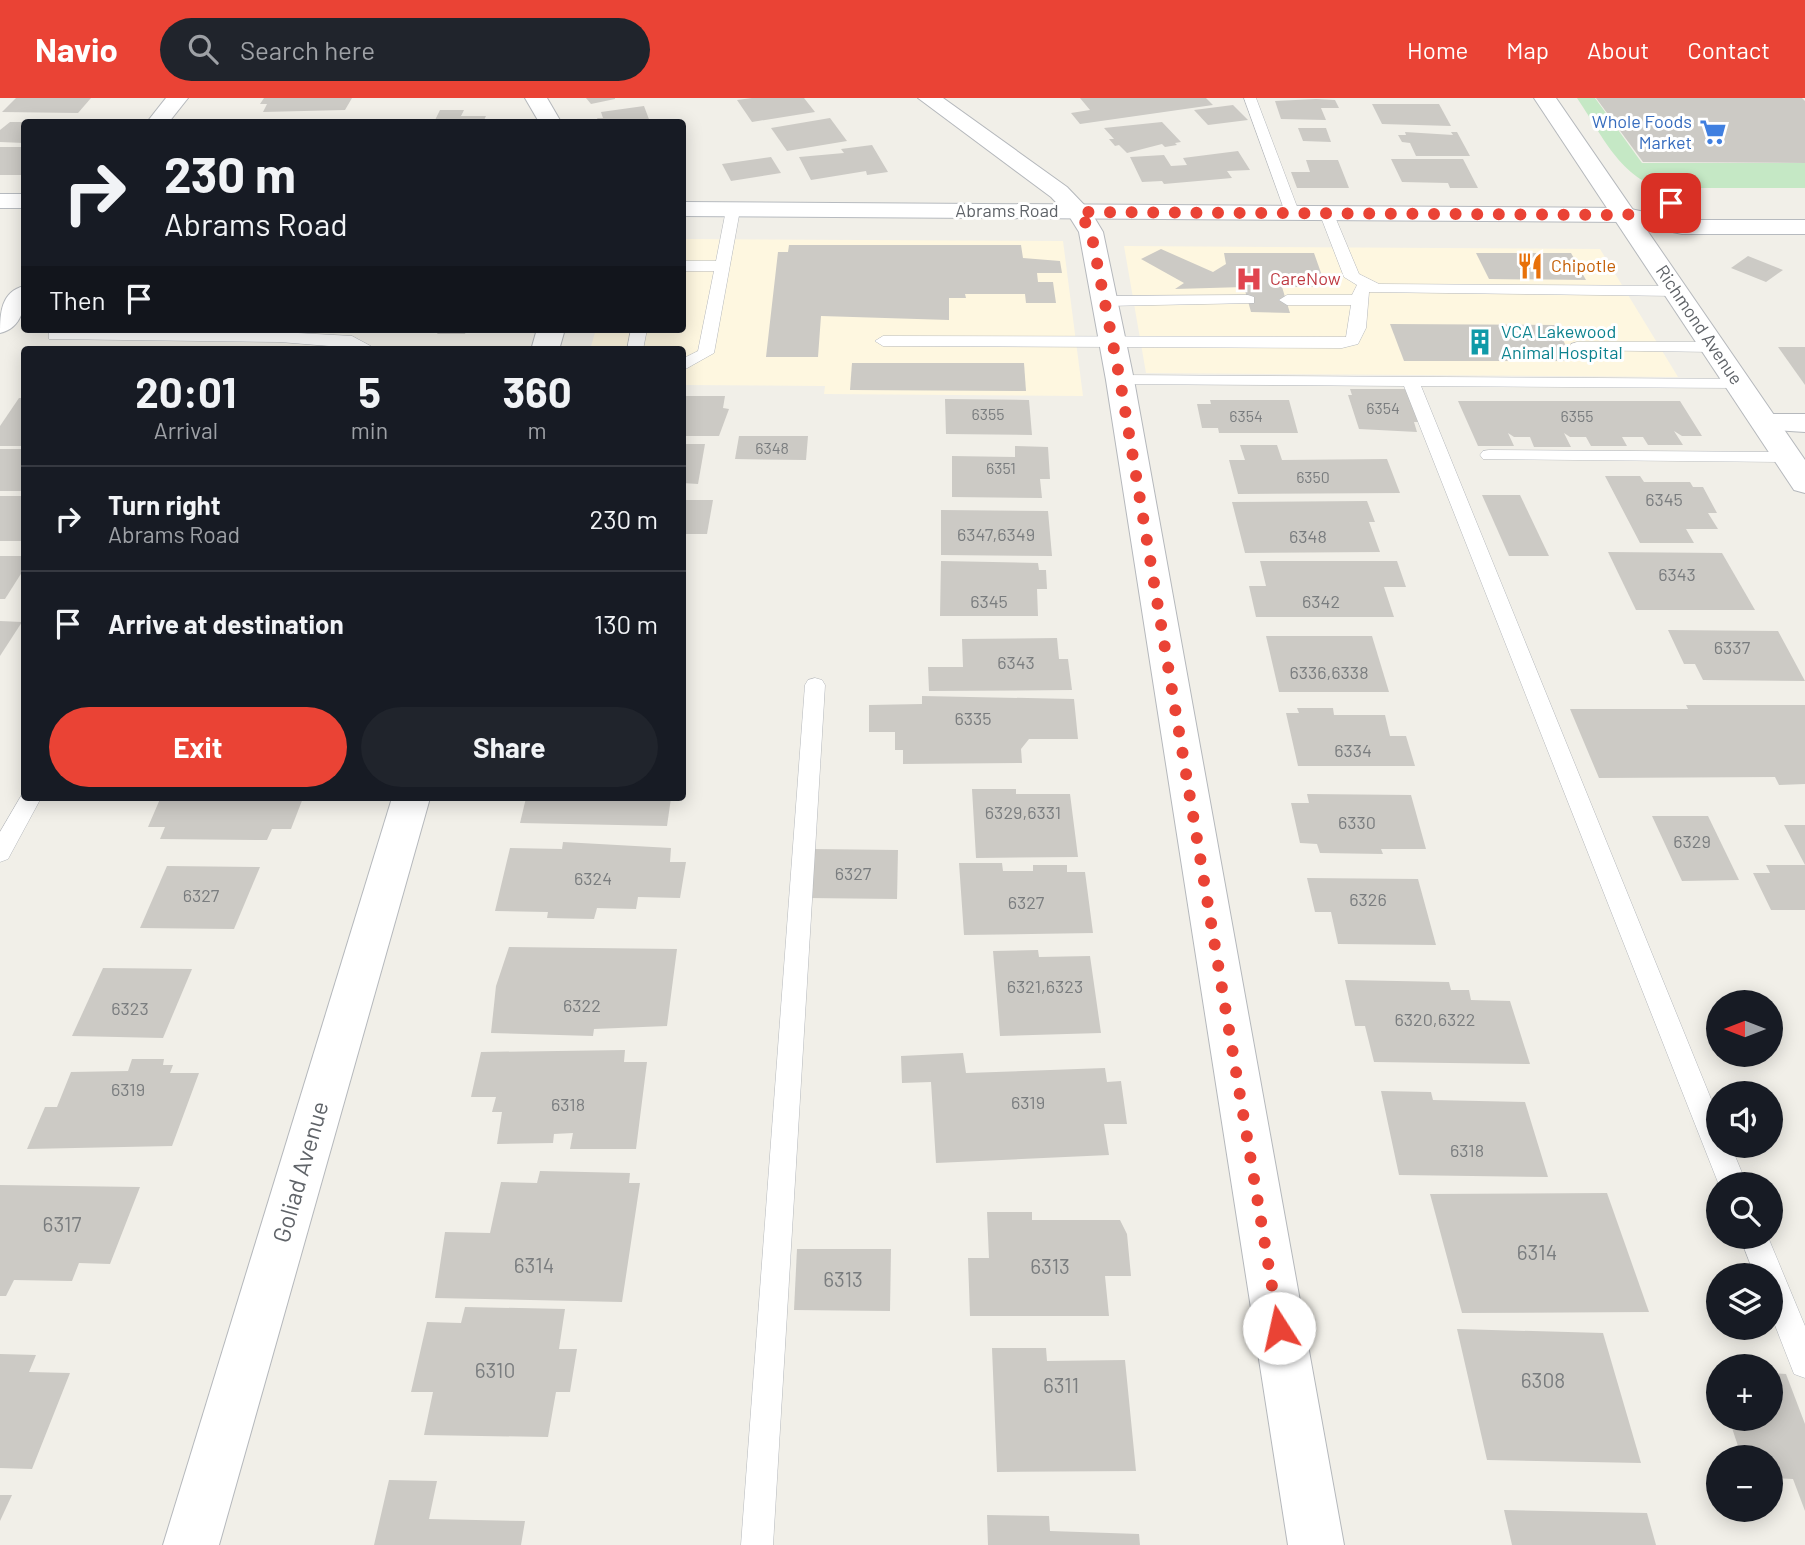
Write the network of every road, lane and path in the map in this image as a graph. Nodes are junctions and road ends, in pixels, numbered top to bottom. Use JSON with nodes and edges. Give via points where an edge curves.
{"nodes":[{"id":1,"x":177,"y":98,"type":"edge"},
{"id":2,"x":536,"y":98,"type":"edge"},
{"id":3,"x":929,"y":98,"type":"edge"},
{"id":4,"x":1250,"y":98,"type":"edge"},
{"id":5,"x":1545,"y":98,"type":"edge"},
{"id":6,"x":160,"y":119,"type":"edge"},
{"id":7,"x":548,"y":119,"type":"edge"},
{"id":8,"x":0,"y":201,"type":"edge"},
{"id":9,"x":21,"y":201,"type":"edge"},
{"id":10,"x":1684,"y":203,"type":"dead end"},
{"id":11,"x":686,"y":209,"type":"edge"},
{"id":12,"x":733,"y":210,"type":"junction"},
{"id":13,"x":1079,"y":212,"type":"junction"},
{"id":14,"x":1292,"y":212,"type":"junction"},
{"id":15,"x":1326,"y":212,"type":"junction"},
{"id":16,"x":1626,"y":215,"type":"junction"},
{"id":17,"x":1805,"y":227,"type":"edge"},
{"id":18,"x":686,"y":266,"type":"edge"},
{"id":19,"x":723,"y":266,"type":"junction"},
{"id":20,"x":1677,"y":291,"type":"junction"},
{"id":21,"x":1360,"y":293,"type":"junction"},
{"id":22,"x":21,"y":297,"type":"edge"},
{"id":23,"x":1248,"y":300,"type":"dead end"},
{"id":24,"x":1287,"y":300,"type":"dead end"},
{"id":25,"x":1105,"y":301,"type":"junction"},
{"id":26,"x":0,"y":325,"type":"edge"},
{"id":27,"x":158,"y":333,"type":"edge"},
{"id":28,"x":241,"y":333,"type":"edge"},
{"id":29,"x":355,"y":335,"type":"edge"},
{"id":30,"x":55,"y":337,"type":"dead end"},
{"id":31,"x":883,"y":341,"type":"dead end"},
{"id":32,"x":1112,"y":342,"type":"junction"},
{"id":33,"x":1577,"y":347,"type":"dead end"},
{"id":34,"x":1715,"y":347,"type":"junction"},
{"id":35,"x":686,"y":364,"type":"edge"},
{"id":36,"x":1120,"y":380,"type":"junction"},
{"id":37,"x":1410,"y":381,"type":"junction"},
{"id":38,"x":1738,"y":383,"type":"junction"},
{"id":39,"x":1766,"y":424,"type":"junction"},
{"id":40,"x":1805,"y":424,"type":"edge"},
{"id":41,"x":1489,"y":455,"type":"dead end"},
{"id":42,"x":1787,"y":457,"type":"junction"},
{"id":43,"x":1805,"y":483,"type":"edge"},
{"id":44,"x":815,"y":685,"type":"dead end"},
{"id":45,"x":28,"y":801,"type":"edge"},
{"id":46,"x":410,"y":801,"type":"edge"},
{"id":47,"x":0,"y":853,"type":"edge"},
{"id":48,"x":1728,"y":1172,"type":"edge"},
{"id":49,"x":1783,"y":1309,"type":"edge"},
{"id":50,"x":1805,"y":1363,"type":"edge"},
{"id":51,"x":191,"y":1545,"type":"edge"},
{"id":52,"x":757,"y":1545,"type":"edge"},
{"id":53,"x":1316,"y":1545,"type":"edge"}],
"edges":[{"from":1,"to":6,"type":"street"},
{"from":2,"to":7,"type":"street"},
{"from":3,"to":13,"type":"street","via":[[1059,192]]},
{"from":4,"to":14,"type":"lane"},
{"from":5,"to":16,"type":"street","name":"Richmond Avenue"},
{"from":8,"to":9,"type":"street"},
{"from":10,"to":16,"type":"street","name":"Abrams Road"},
{"from":11,"to":12,"type":"street","name":"Abrams Road"},
{"from":12,"to":13,"type":"street","name":"Abrams Road"},
{"from":12,"to":19,"type":"lane"},
{"from":13,"to":14,"type":"street","name":"Abrams Road"},
{"from":13,"to":25,"type":"street","via":[[1091,232]]},
{"from":14,"to":15,"type":"street","name":"Abrams Road"},
{"from":15,"to":16,"type":"street","name":"Abrams Road"},
{"from":15,"to":21,"type":"lane"},
{"from":16,"to":17,"type":"street","name":"Abrams Road","via":[[1682,227]]},
{"from":16,"to":20,"type":"street","name":"Richmond Avenue"},
{"from":18,"to":19,"type":"lane"},
{"from":19,"to":35,"type":"lane","via":[[706,353]]},
{"from":20,"to":21,"type":"lane"},
{"from":20,"to":34,"type":"street","name":"Richmond Avenue"},
{"from":21,"to":24,"type":"lane"},
{"from":21,"to":32,"type":"lane","via":[[1358,333],[1352,341],[1342,343]]},
{"from":22,"to":26,"type":"street"},
{"from":23,"to":25,"type":"lane"},
{"from":25,"to":32,"type":"street"},
{"from":27,"to":30,"type":"lane"},
{"from":28,"to":29,"type":"lane"},
{"from":31,"to":32,"type":"lane"},
{"from":32,"to":36,"type":"street"},
{"from":33,"to":34,"type":"lane"},
{"from":34,"to":38,"type":"street","name":"Richmond Avenue"},
{"from":36,"to":37,"type":"lane"},
{"from":36,"to":53,"type":"street"},
{"from":37,"to":38,"type":"lane"},
{"from":37,"to":48,"type":"lane"},
{"from":38,"to":39,"type":"street","name":"Richmond Avenue"},
{"from":39,"to":40,"type":"street"},
{"from":39,"to":42,"type":"street","name":"Richmond Avenue"},
{"from":41,"to":42,"type":"lane"},
{"from":42,"to":43,"type":"street","name":"Richmond Avenue"},
{"from":44,"to":52,"type":"lane"},
{"from":45,"to":47,"type":"lane"},
{"from":46,"to":51,"type":"street","name":"Goliad Avenue"},
{"from":49,"to":50,"type":"lane"}]}
